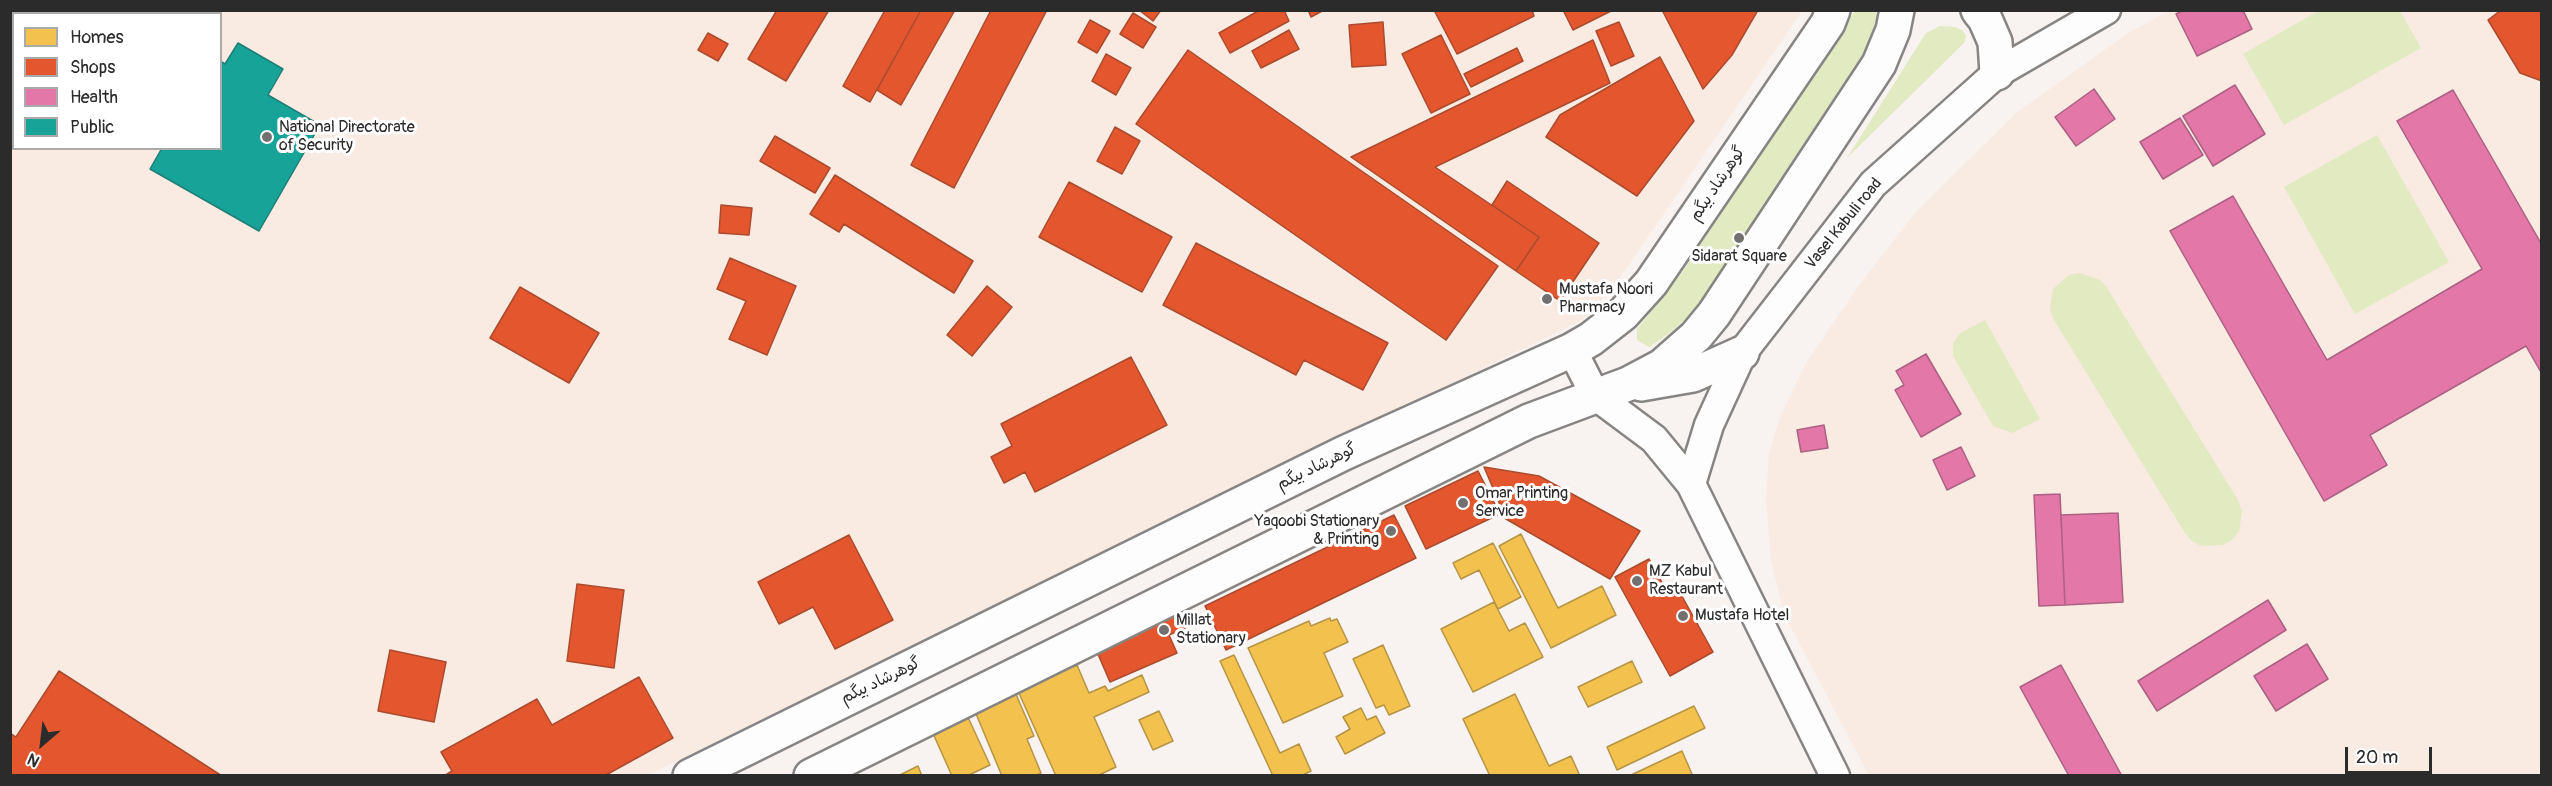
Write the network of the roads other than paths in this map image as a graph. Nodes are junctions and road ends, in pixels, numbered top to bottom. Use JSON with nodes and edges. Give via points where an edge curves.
{"nodes":[{"id":1,"x":1897,"y":10,"type":"edge"},
{"id":2,"x":1978,"y":10,"type":"edge"},
{"id":3,"x":2106,"y":10,"type":"edge"},
{"id":4,"x":1830,"y":17,"type":"edge"},
{"id":5,"x":1997,"y":73,"type":"junction"},
{"id":6,"x":1572,"y":350,"type":"junction"},
{"id":7,"x":1742,"y":353,"type":"junction"},
{"id":8,"x":1608,"y":391,"type":"junction"},
{"id":9,"x":1691,"y":484,"type":"junction"},
{"id":10,"x":690,"y":776,"type":"edge"},
{"id":11,"x":811,"y":776,"type":"edge"},
{"id":12,"x":1834,"y":776,"type":"edge"}],
"edges":[{"from":1,"to":8,"type":"main road","via":[[1879,64],[1714,314],[1662,366]]},
{"from":2,"to":5,"type":"main road","via":[[1995,42]]},
{"from":3,"to":5,"type":"street","name":"Vasel Kabuli road"},
{"from":4,"to":6,"type":"main road","name":"گوهرشاد بیگم","via":[[1651,284],[1623,314]]},
{"from":5,"to":7,"type":"street","name":"Vasel Kabuli road","via":[[1873,184]]},
{"from":6,"to":8,"type":"street"},
{"from":6,"to":10,"type":"main road","name":"گوهرشاد بیگم","via":[[1344,453]]},
{"from":7,"to":8,"type":"main road","via":[[1693,375]]},
{"from":7,"to":9,"type":"street","name":"Vasel Kabuli road","via":[[1709,425]]},
{"from":8,"to":9,"type":"street"},
{"from":8,"to":11,"type":"main road","via":[[1529,421]]},
{"from":9,"to":12,"type":"street"}]}
